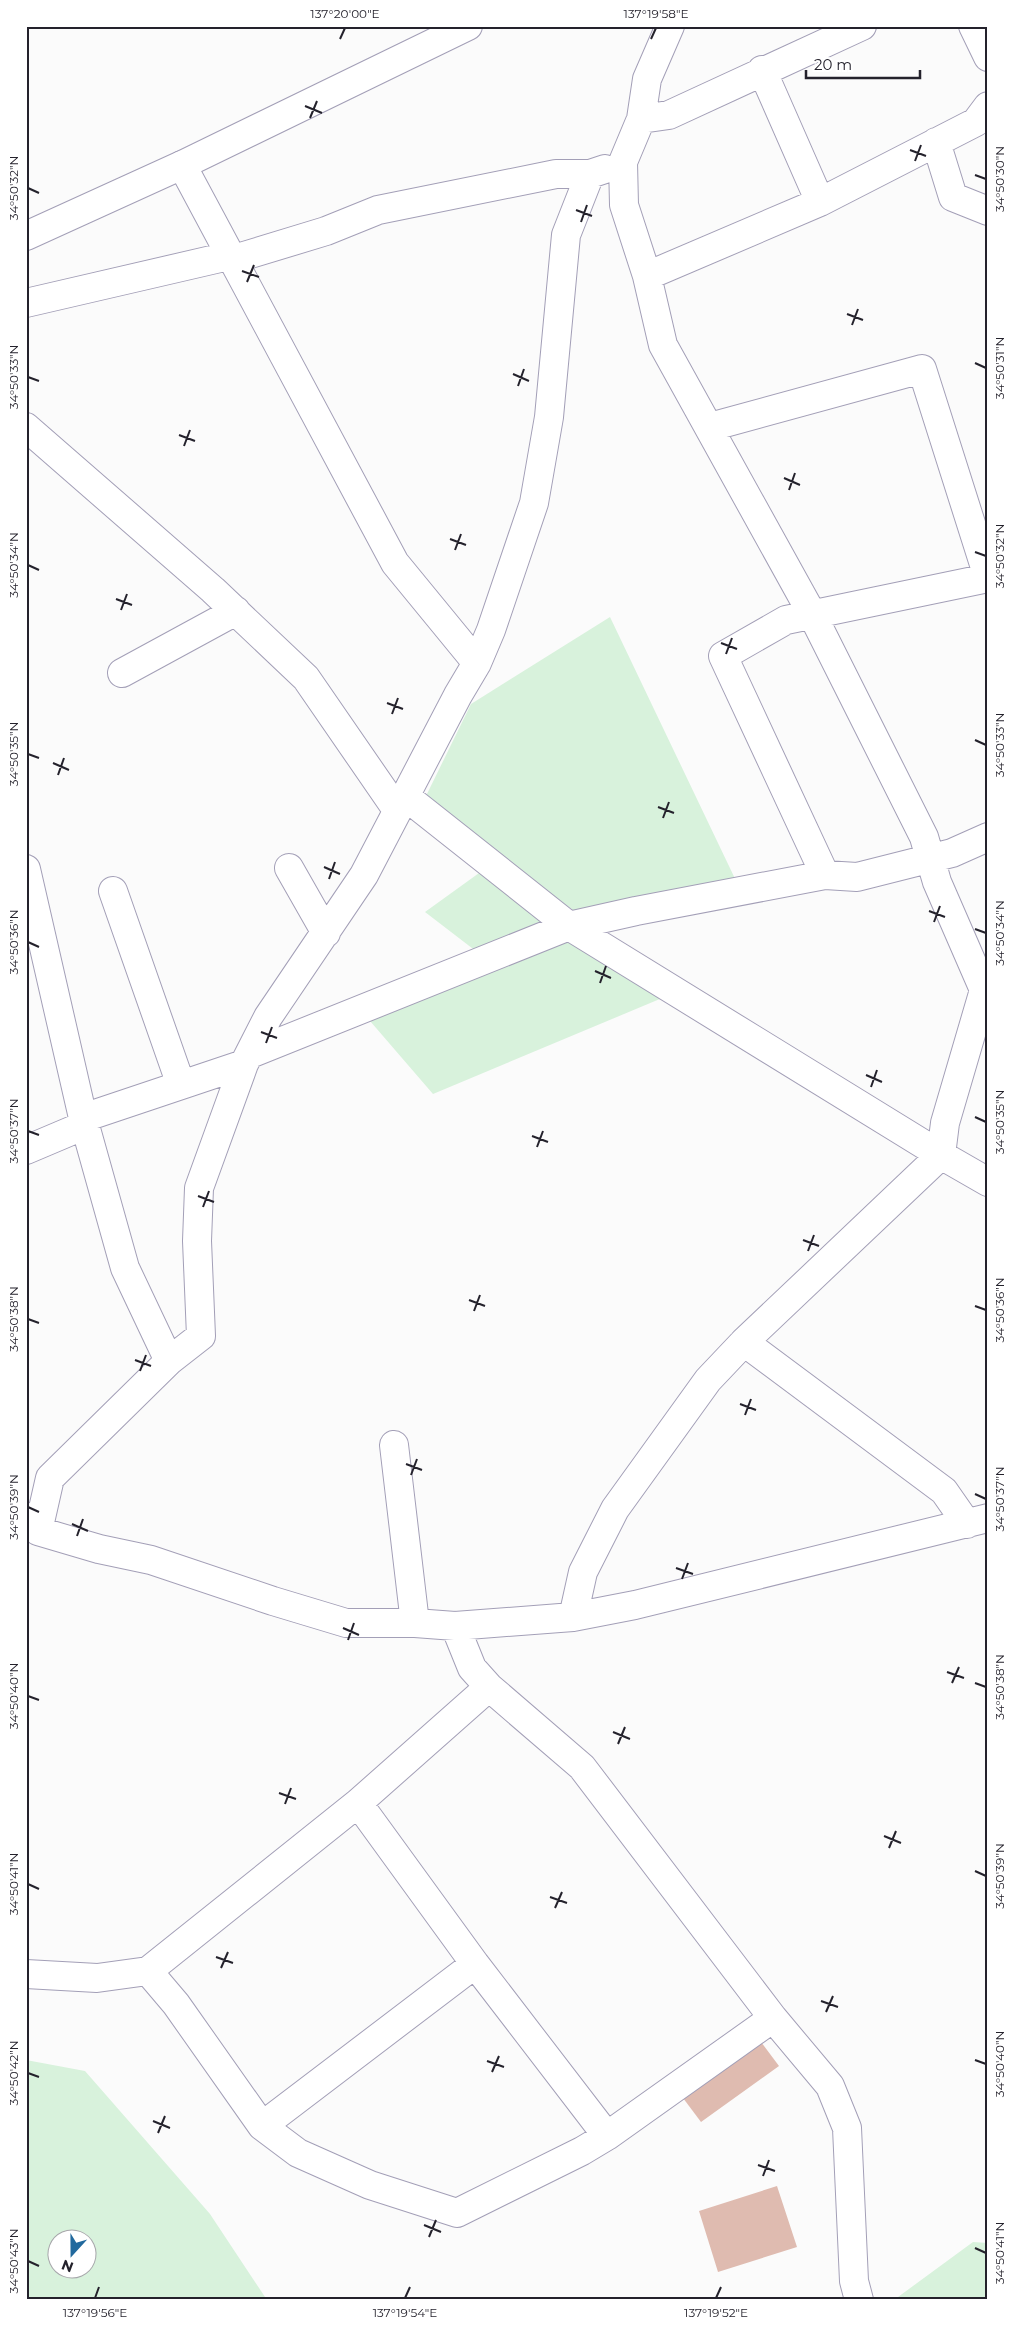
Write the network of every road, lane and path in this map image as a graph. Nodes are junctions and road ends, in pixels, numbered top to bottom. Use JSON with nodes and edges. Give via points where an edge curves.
{"nodes":[{"id":1,"x":468,"y":26,"type":"edge"},
{"id":2,"x":670,"y":26,"type":"edge"},
{"id":3,"x":862,"y":26,"type":"edge"},
{"id":4,"x":973,"y":26,"type":"edge"},
{"id":5,"x":988,"y":57,"type":"edge"},
{"id":6,"x":762,"y":70,"type":"junction"},
{"id":7,"x":988,"y":106,"type":"edge"},
{"id":8,"x":641,"y":119,"type":"junction"},
{"id":9,"x":936,"y":142,"type":"junction"},
{"id":10,"x":623,"y":162,"type":"junction"},
{"id":11,"x":182,"y":164,"type":"junction"},
{"id":12,"x":590,"y":174,"type":"junction"},
{"id":13,"x":820,"y":202,"type":"junction"},
{"id":14,"x":988,"y":211,"type":"edge"},
{"id":15,"x":26,"y":236,"type":"edge"},
{"id":16,"x":233,"y":257,"type":"junction"},
{"id":17,"x":648,"y":276,"type":"junction"},
{"id":18,"x":26,"y":303,"type":"edge"},
{"id":19,"x":26,"y":427,"type":"edge"},
{"id":20,"x":710,"y":427,"type":"junction"},
{"id":21,"x":988,"y":577,"type":"edge"},
{"id":22,"x":236,"y":611,"type":"junction"},
{"id":23,"x":812,"y":614,"type":"junction"},
{"id":24,"x":477,"y":662,"type":"junction"},
{"id":25,"x":122,"y":672,"type":"dead end"},
{"id":26,"x":401,"y":803,"type":"junction"},
{"id":27,"x":988,"y":838,"type":"edge"},
{"id":28,"x":931,"y":858,"type":"junction"},
{"id":29,"x":289,"y":868,"type":"dead end"},
{"id":30,"x":26,"y":869,"type":"edge"},
{"id":31,"x":825,"y":875,"type":"junction"},
{"id":32,"x":113,"y":891,"type":"dead end"},
{"id":33,"x":569,"y":926,"type":"junction"},
{"id":34,"x":326,"y":934,"type":"junction"},
{"id":35,"x":247,"y":1059,"type":"junction"},
{"id":36,"x":181,"y":1085,"type":"junction"},
{"id":37,"x":84,"y":1122,"type":"junction"},
{"id":38,"x":26,"y":1150,"type":"edge"},
{"id":39,"x":941,"y":1155,"type":"junction"},
{"id":40,"x":988,"y":1182,"type":"edge"},
{"id":41,"x":744,"y":1342,"type":"junction"},
{"id":42,"x":169,"y":1361,"type":"junction"},
{"id":43,"x":394,"y":1445,"type":"dead end"},
{"id":44,"x":977,"y":1521,"type":"edge"},
{"id":45,"x":30,"y":1528,"type":"edge"},
{"id":46,"x":572,"y":1616,"type":"junction"},
{"id":47,"x":415,"y":1623,"type":"junction"},
{"id":48,"x":455,"y":1626,"type":"junction"},
{"id":49,"x":489,"y":1687,"type":"junction"},
{"id":50,"x":358,"y":1803,"type":"junction"},
{"id":51,"x":475,"y":1964,"type":"junction"},
{"id":52,"x":148,"y":1971,"type":"junction"},
{"id":53,"x":26,"y":1974,"type":"edge"},
{"id":54,"x":773,"y":2018,"type":"junction"},
{"id":55,"x":262,"y":2126,"type":"junction"},
{"id":56,"x":608,"y":2136,"type":"junction"},
{"id":57,"x":859,"y":2300,"type":"edge"}],
"edges":[{"from":1,"to":11,"type":"street"},
{"from":2,"to":8,"type":"street","via":[[648,79]]},
{"from":3,"to":6,"type":"street"},
{"from":4,"to":5,"type":"street"},
{"from":6,"to":8,"type":"street","via":[[669,115]]},
{"from":6,"to":13,"type":"street"},
{"from":7,"to":9,"type":"street","via":[[976,122]]},
{"from":8,"to":10,"type":"street"},
{"from":9,"to":13,"type":"street"},
{"from":9,"to":14,"type":"street","via":[[953,197]]},
{"from":10,"to":12,"type":"street"},
{"from":10,"to":17,"type":"street","via":[[624,204]]},
{"from":11,"to":15,"type":"street"},
{"from":11,"to":16,"type":"street"},
{"from":12,"to":16,"type":"street","via":[[556,174],[378,210],[326,230]]},
{"from":12,"to":24,"type":"street","via":[[566,235],[549,416],[534,502]]},
{"from":13,"to":17,"type":"street"},
{"from":16,"to":18,"type":"street"},
{"from":16,"to":24,"type":"street","via":[[395,562]]},
{"from":17,"to":20,"type":"street","via":[[663,345]]},
{"from":19,"to":22,"type":"street"},
{"from":20,"to":21,"type":"street","via":[[922,369]]},
{"from":20,"to":23,"type":"street"},
{"from":21,"to":23,"type":"street"},
{"from":22,"to":25,"type":"street"},
{"from":22,"to":26,"type":"street","via":[[306,678]]},
{"from":23,"to":28,"type":"street","via":[[924,837]]},
{"from":23,"to":31,"type":"street","via":[[786,620],[723,656]]},
{"from":24,"to":26,"type":"street"},
{"from":26,"to":33,"type":"street"},
{"from":26,"to":34,"type":"street","via":[[364,875]]},
{"from":27,"to":28,"type":"street","via":[[952,854]]},
{"from":28,"to":31,"type":"street","via":[[857,877]]},
{"from":28,"to":39,"type":"street","via":[[937,882],[984,990],[945,1123]]},
{"from":29,"to":34,"type":"street"},
{"from":30,"to":37,"type":"street"},
{"from":31,"to":33,"type":"street"},
{"from":32,"to":36,"type":"street"},
{"from":33,"to":35,"type":"street"},
{"from":33,"to":39,"type":"street"},
{"from":34,"to":35,"type":"street","via":[[268,1017]]},
{"from":35,"to":36,"type":"street"},
{"from":35,"to":42,"type":"street","via":[[199,1188],[197,1241],[201,1336]]},
{"from":36,"to":37,"type":"street"},
{"from":37,"to":38,"type":"street"},
{"from":37,"to":42,"type":"street","via":[[124,1268]]},
{"from":39,"to":40,"type":"street"},
{"from":39,"to":41,"type":"street"},
{"from":41,"to":44,"type":"street","via":[[944,1491]]},
{"from":41,"to":46,"type":"street","via":[[708,1380],[615,1509],[583,1572]]},
{"from":42,"to":45,"type":"street","via":[[50,1478]]},
{"from":43,"to":47,"type":"street"},
{"from":44,"to":46,"type":"street","via":[[635,1605]]},
{"from":45,"to":47,"type":"street","via":[[151,1560],[346,1623]]},
{"from":46,"to":48,"type":"street"},
{"from":47,"to":48,"type":"street"},
{"from":48,"to":49,"type":"street","via":[[472,1668]]},
{"from":49,"to":50,"type":"street"},
{"from":49,"to":54,"type":"street","via":[[582,1767]]},
{"from":50,"to":51,"type":"street"},
{"from":50,"to":52,"type":"street"},
{"from":51,"to":55,"type":"street"},
{"from":51,"to":56,"type":"street"},
{"from":52,"to":53,"type":"street","via":[[97,1978]]},
{"from":52,"to":55,"type":"street","via":[[176,2004]]},
{"from":54,"to":56,"type":"street"},
{"from":54,"to":57,"type":"street","via":[[830,2086],[847,2128],[854,2281]]},
{"from":55,"to":56,"type":"street","via":[[298,2153],[370,2185],[457,2213]]}]}
